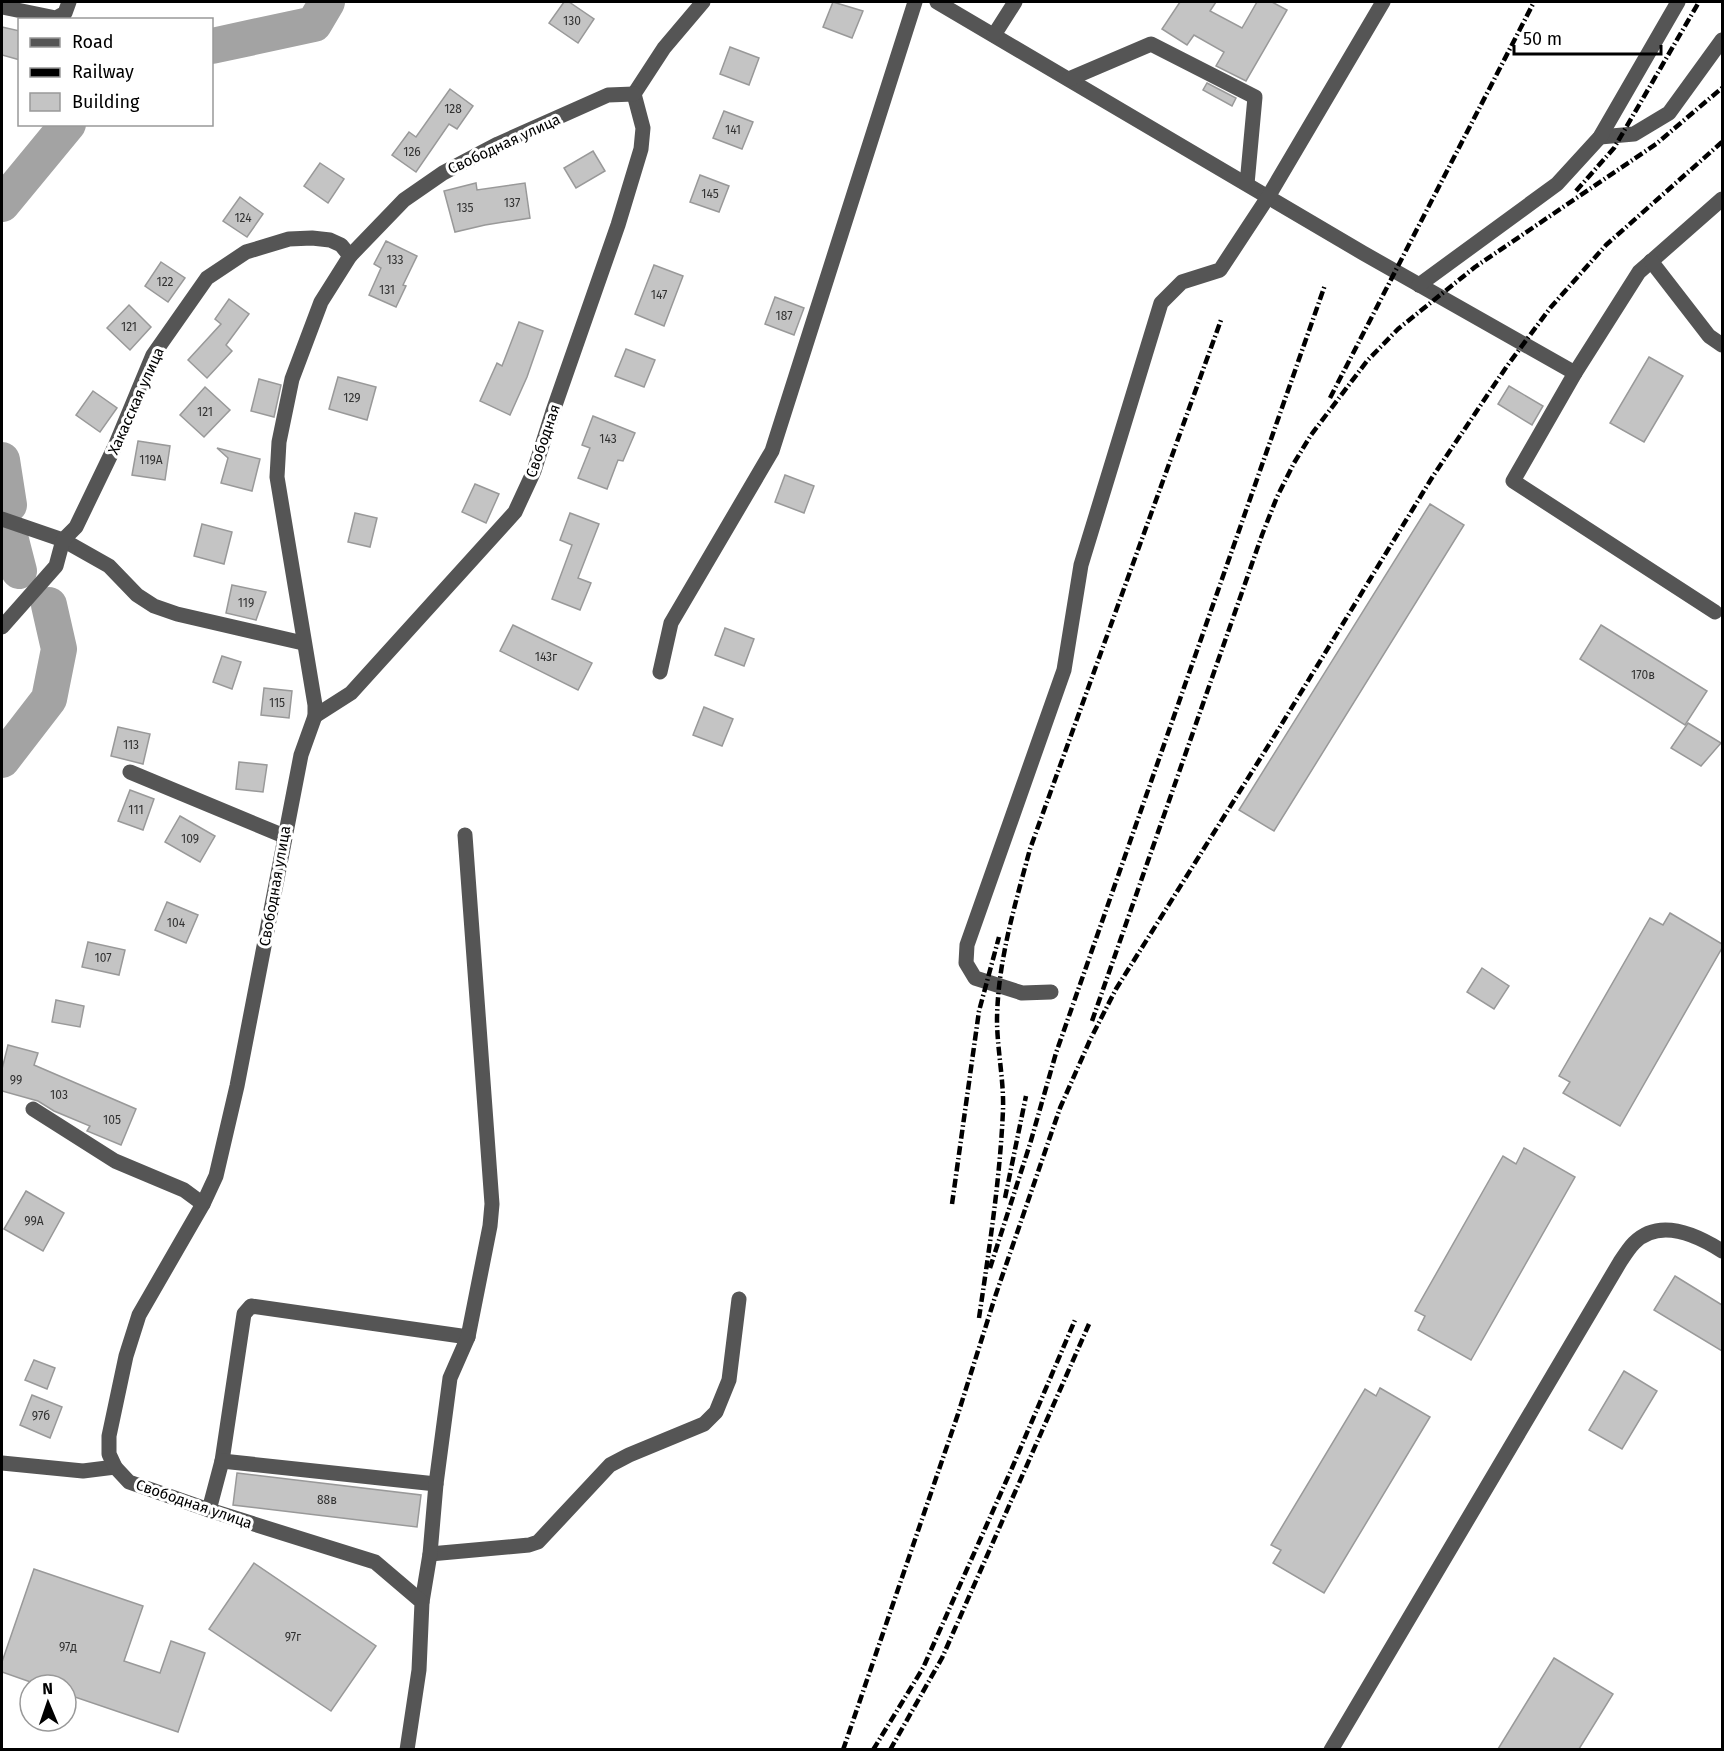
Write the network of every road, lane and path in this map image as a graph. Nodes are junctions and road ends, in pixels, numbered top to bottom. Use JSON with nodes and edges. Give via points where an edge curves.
{"nodes":[{"id":1,"x":69,"y":2,"type":"edge"},
{"id":2,"x":703,"y":2,"type":"edge"},
{"id":3,"x":915,"y":2,"type":"edge"},
{"id":4,"x":937,"y":2,"type":"edge"},
{"id":5,"x":1015,"y":2,"type":"edge"},
{"id":6,"x":1383,"y":2,"type":"edge"},
{"id":7,"x":1678,"y":2,"type":"edge"},
{"id":8,"x":2,"y":6,"type":"edge"},
{"id":9,"x":994,"y":35,"type":"junction"},
{"id":10,"x":1722,"y":40,"type":"edge"},
{"id":11,"x":1069,"y":79,"type":"junction"},
{"id":12,"x":634,"y":94,"type":"junction"},
{"id":13,"x":1600,"y":137,"type":"junction"},
{"id":14,"x":1247,"y":184,"type":"junction"},
{"id":15,"x":1268,"y":197,"type":"junction"},
{"id":16,"x":1722,"y":199,"type":"edge"},
{"id":17,"x":350,"y":256,"type":"junction"},
{"id":18,"x":1652,"y":261,"type":"junction"},
{"id":19,"x":1419,"y":285,"type":"junction"},
{"id":20,"x":1722,"y":345,"type":"edge"},
{"id":21,"x":1575,"y":373,"type":"junction"},
{"id":22,"x":2,"y":519,"type":"edge"},
{"id":23,"x":63,"y":540,"type":"junction"},
{"id":24,"x":1714,"y":612,"type":"dead end"},
{"id":25,"x":2,"y":627,"type":"edge"},
{"id":26,"x":303,"y":643,"type":"junction"},
{"id":27,"x":660,"y":672,"type":"dead end"},
{"id":28,"x":315,"y":716,"type":"junction"},
{"id":29,"x":130,"y":772,"type":"dead end"},
{"id":30,"x":465,"y":835,"type":"dead end"},
{"id":31,"x":284,"y":836,"type":"junction"},
{"id":32,"x":1051,"y":992,"type":"dead end"},
{"id":33,"x":33,"y":1109,"type":"dead end"},
{"id":34,"x":203,"y":1204,"type":"junction"},
{"id":35,"x":1722,"y":1251,"type":"edge"},
{"id":36,"x":739,"y":1299,"type":"dead end"},
{"id":37,"x":468,"y":1337,"type":"junction"},
{"id":38,"x":222,"y":1461,"type":"junction"},
{"id":39,"x":2,"y":1463,"type":"edge"},
{"id":40,"x":115,"y":1467,"type":"junction"},
{"id":41,"x":436,"y":1484,"type":"junction"},
{"id":42,"x":210,"y":1510,"type":"junction"},
{"id":43,"x":430,"y":1554,"type":"junction"},
{"id":44,"x":422,"y":1602,"type":"junction"},
{"id":45,"x":407,"y":1749,"type":"edge"},
{"id":46,"x":1331,"y":1749,"type":"edge"}],
"edges":[{"from":1,"to":8,"type":"street","via":[[65,13],[56,18]]},
{"from":2,"to":12,"type":"street","via":[[664,48]]},
{"from":3,"to":27,"type":"street","via":[[772,451],[671,623]]},
{"from":4,"to":9,"type":"street"},
{"from":5,"to":9,"type":"street"},
{"from":6,"to":15,"type":"street"},
{"from":7,"to":13,"type":"street"},
{"from":9,"to":11,"type":"street"},
{"from":10,"to":13,"type":"street","via":[[1668,113],[1634,134]]},
{"from":11,"to":14,"type":"street"},
{"from":11,"to":14,"type":"street","via":[[1151,44],[1255,97]]},
{"from":12,"to":17,"type":"street","name":"Свободная улица","via":[[608,95],[443,173],[404,200]]},
{"from":12,"to":28,"type":"street","name":"Свободная","via":[[643,128],[641,150],[534,471],[515,512],[351,693]]},
{"from":13,"to":19,"type":"street","via":[[1557,184]]},
{"from":14,"to":15,"type":"street"},
{"from":15,"to":19,"type":"street"},
{"from":15,"to":32,"type":"street","via":[[1220,270],[1182,282],[1161,303],[1081,565],[1064,670],[967,945],[966,963],[975,978],[1022,993]]},
{"from":16,"to":18,"type":"street"},
{"from":17,"to":23,"type":"street","name":"Хакасская улица","via":[[330,240],[289,239],[246,252],[207,278],[153,355],[76,527]]},
{"from":17,"to":26,"type":"street","name":"Свободная улица","via":[[321,302],[292,379],[279,442],[276,477]]},
{"from":18,"to":20,"type":"street","via":[[1709,336]]},
{"from":18,"to":21,"type":"street","via":[[1639,272]]},
{"from":19,"to":21,"type":"street"},
{"from":21,"to":24,"type":"street","via":[[1513,481]]},
{"from":22,"to":23,"type":"street"},
{"from":23,"to":25,"type":"street","name":"Хакасская улица","via":[[56,566]]},
{"from":23,"to":26,"type":"street","via":[[110,566],[137,595],[154,606]]},
{"from":26,"to":28,"type":"street","name":"Свободная улица"},
{"from":28,"to":31,"type":"street","name":"Свободная улица","via":[[301,755]]},
{"from":29,"to":31,"type":"street"},
{"from":30,"to":37,"type":"street","via":[[492,1204]]},
{"from":31,"to":34,"type":"street","name":"Свободная улица","via":[[237,1086],[216,1176]]},
{"from":33,"to":34,"type":"street","via":[[116,1161],[184,1190]]},
{"from":34,"to":40,"type":"street","name":"Свободная улица","via":[[139,1316],[109,1437],[108,1454]]},
{"from":35,"to":46,"type":"street","via":[[1702,1238],[1673,1230],[1656,1230],[1635,1241]]},
{"from":36,"to":43,"type":"street","via":[[729,1380],[716,1412],[704,1424],[610,1465],[537,1542]]},
{"from":37,"to":38,"type":"street","via":[[251,1306],[244,1314]]},
{"from":37,"to":41,"type":"street","via":[[450,1378]]},
{"from":38,"to":41,"type":"street"},
{"from":38,"to":42,"type":"street"},
{"from":39,"to":40,"type":"street","via":[[83,1471]]},
{"from":40,"to":42,"type":"street","name":"Свободная улица","via":[[129,1482]]},
{"from":41,"to":43,"type":"street"},
{"from":42,"to":44,"type":"street","name":"Свободная улица","via":[[375,1562]]},
{"from":43,"to":44,"type":"street"},
{"from":44,"to":45,"type":"street","via":[[419,1670]]}]}
